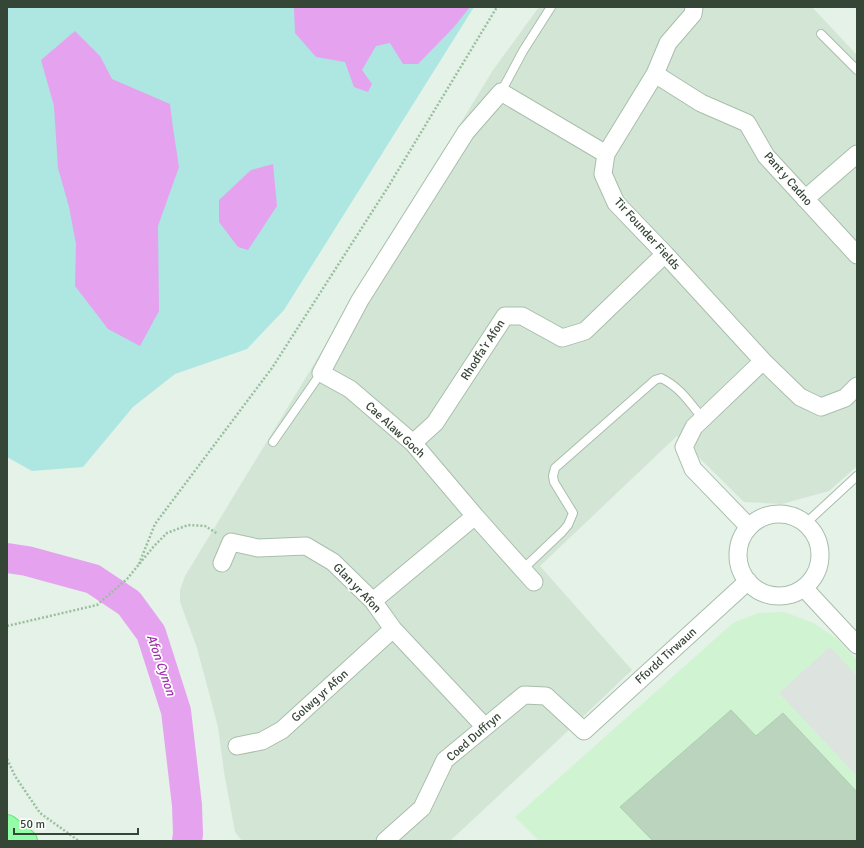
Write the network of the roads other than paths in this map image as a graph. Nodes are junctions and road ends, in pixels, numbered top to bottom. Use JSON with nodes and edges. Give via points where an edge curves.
{"nodes":[{"id":1,"x":551,"y":7,"type":"edge"},
{"id":2,"x":694,"y":7,"type":"edge"},
{"id":3,"x":821,"y":34,"type":"dead end"},
{"id":4,"x":857,"y":70,"type":"edge"},
{"id":5,"x":655,"y":74,"type":"junction"},
{"id":6,"x":501,"y":92,"type":"junction"},
{"id":7,"x":606,"y":154,"type":"junction"},
{"id":8,"x":857,"y":154,"type":"edge"},
{"id":9,"x":805,"y":199,"type":"junction"},
{"id":10,"x":665,"y":254,"type":"junction"},
{"id":11,"x":857,"y":256,"type":"edge"},
{"id":12,"x":763,"y":361,"type":"junction"},
{"id":13,"x":321,"y":373,"type":"junction"},
{"id":14,"x":857,"y":386,"type":"edge"},
{"id":15,"x":703,"y":419,"type":"junction"},
{"id":16,"x":273,"y":442,"type":"dead end"},
{"id":17,"x":413,"y":443,"type":"junction"},
{"id":18,"x":857,"y":476,"type":"edge"},
{"id":19,"x":475,"y":516,"type":"junction"},
{"id":20,"x":806,"y":523,"type":"junction"},
{"id":21,"x":749,"y":527,"type":"junction"},
{"id":22,"x":222,"y":563,"type":"dead end"},
{"id":23,"x":523,"y":569,"type":"junction"},
{"id":24,"x":748,"y":581,"type":"junction"},
{"id":25,"x":534,"y":582,"type":"dead end"},
{"id":26,"x":804,"y":588,"type":"junction"},
{"id":27,"x":373,"y":601,"type":"junction"},
{"id":28,"x":393,"y":628,"type":"junction"},
{"id":29,"x":857,"y":644,"type":"edge"},
{"id":30,"x":485,"y":727,"type":"junction"},
{"id":31,"x":584,"y":731,"type":"joint"},
{"id":32,"x":237,"y":746,"type":"dead end"},
{"id":33,"x":7,"y":826,"type":"edge"},
{"id":34,"x":26,"y":841,"type":"edge"},
{"id":35,"x":385,"y":841,"type":"edge"}],
"edges":[{"from":1,"to":6,"type":"lane"},
{"from":2,"to":5,"type":"street","name":"Tir Founder Fields","via":[[692,14],[668,43]]},
{"from":3,"to":4,"type":"lane"},
{"from":5,"to":7,"type":"street","name":"Tir Founder Fields"},
{"from":5,"to":9,"type":"street","name":"Pant y Cadno","via":[[701,103],[747,123],[766,156]]},
{"from":6,"to":7,"type":"street"},
{"from":6,"to":13,"type":"street","via":[[466,132],[360,300]]},
{"from":7,"to":10,"type":"street","name":"Tir Founder Fields","via":[[603,174],[616,203]]},
{"from":8,"to":9,"type":"street"},
{"from":9,"to":11,"type":"street","name":"Pant y Cadno"},
{"from":10,"to":12,"type":"street","name":"Tir Founder Fields"},
{"from":10,"to":17,"type":"street","name":"Rhodfa'r Afon","via":[[585,331],[562,338],[522,316],[505,316],[435,423]]},
{"from":12,"to":14,"type":"street","name":"Tir Founder Fields","via":[[800,397],[821,407],[845,398]]},
{"from":12,"to":15,"type":"street"},
{"from":13,"to":16,"type":"lane"},
{"from":13,"to":17,"type":"street","name":"Cae Alaw Goch","via":[[350,389]]},
{"from":15,"to":21,"type":"street","via":[[694,427],[684,447],[693,469]]},
{"from":15,"to":23,"type":"lane","via":[[681,392],[669,382],[661,378],[655,380],[556,468],[554,482],[573,513],[562,532]]},
{"from":17,"to":19,"type":"street","name":"Cae Alaw Goch"},
{"from":18,"to":20,"type":"lane"},
{"from":19,"to":23,"type":"street","name":"Cae Alaw Goch"},
{"from":19,"to":27,"type":"street"},
{"from":20,"to":21,"type":"street","via":[[783,514],[759,519]]},
{"from":20,"to":26,"type":"street","via":[[817,538],[821,556],[819,568]]},
{"from":21,"to":24,"type":"street","via":[[742,536],[738,560]]},
{"from":22,"to":27,"type":"street","name":"Glan yr Afon","via":[[231,542],[258,548],[306,546],[333,562]]},
{"from":23,"to":25,"type":"street","name":"Cae Alaw Goch"},
{"from":24,"to":26,"type":"street","via":[[757,590],[781,596],[793,594]]},
{"from":24,"to":31,"type":"street","name":"Ffordd Tirwaun"},
{"from":26,"to":29,"type":"street"},
{"from":27,"to":28,"type":"street","name":"Glan yr Afon"},
{"from":28,"to":30,"type":"street","name":"Glan yr Afon"},
{"from":28,"to":32,"type":"street","name":"Golwg yr Afon","via":[[282,730],[262,741]]},
{"from":30,"to":31,"type":"street","name":"Coed Duffryn","via":[[524,695],[546,696]]},
{"from":30,"to":35,"type":"street","name":"Coed Duffryn","via":[[445,760],[422,808]]},
{"from":33,"to":34,"type":"main road"}]}
